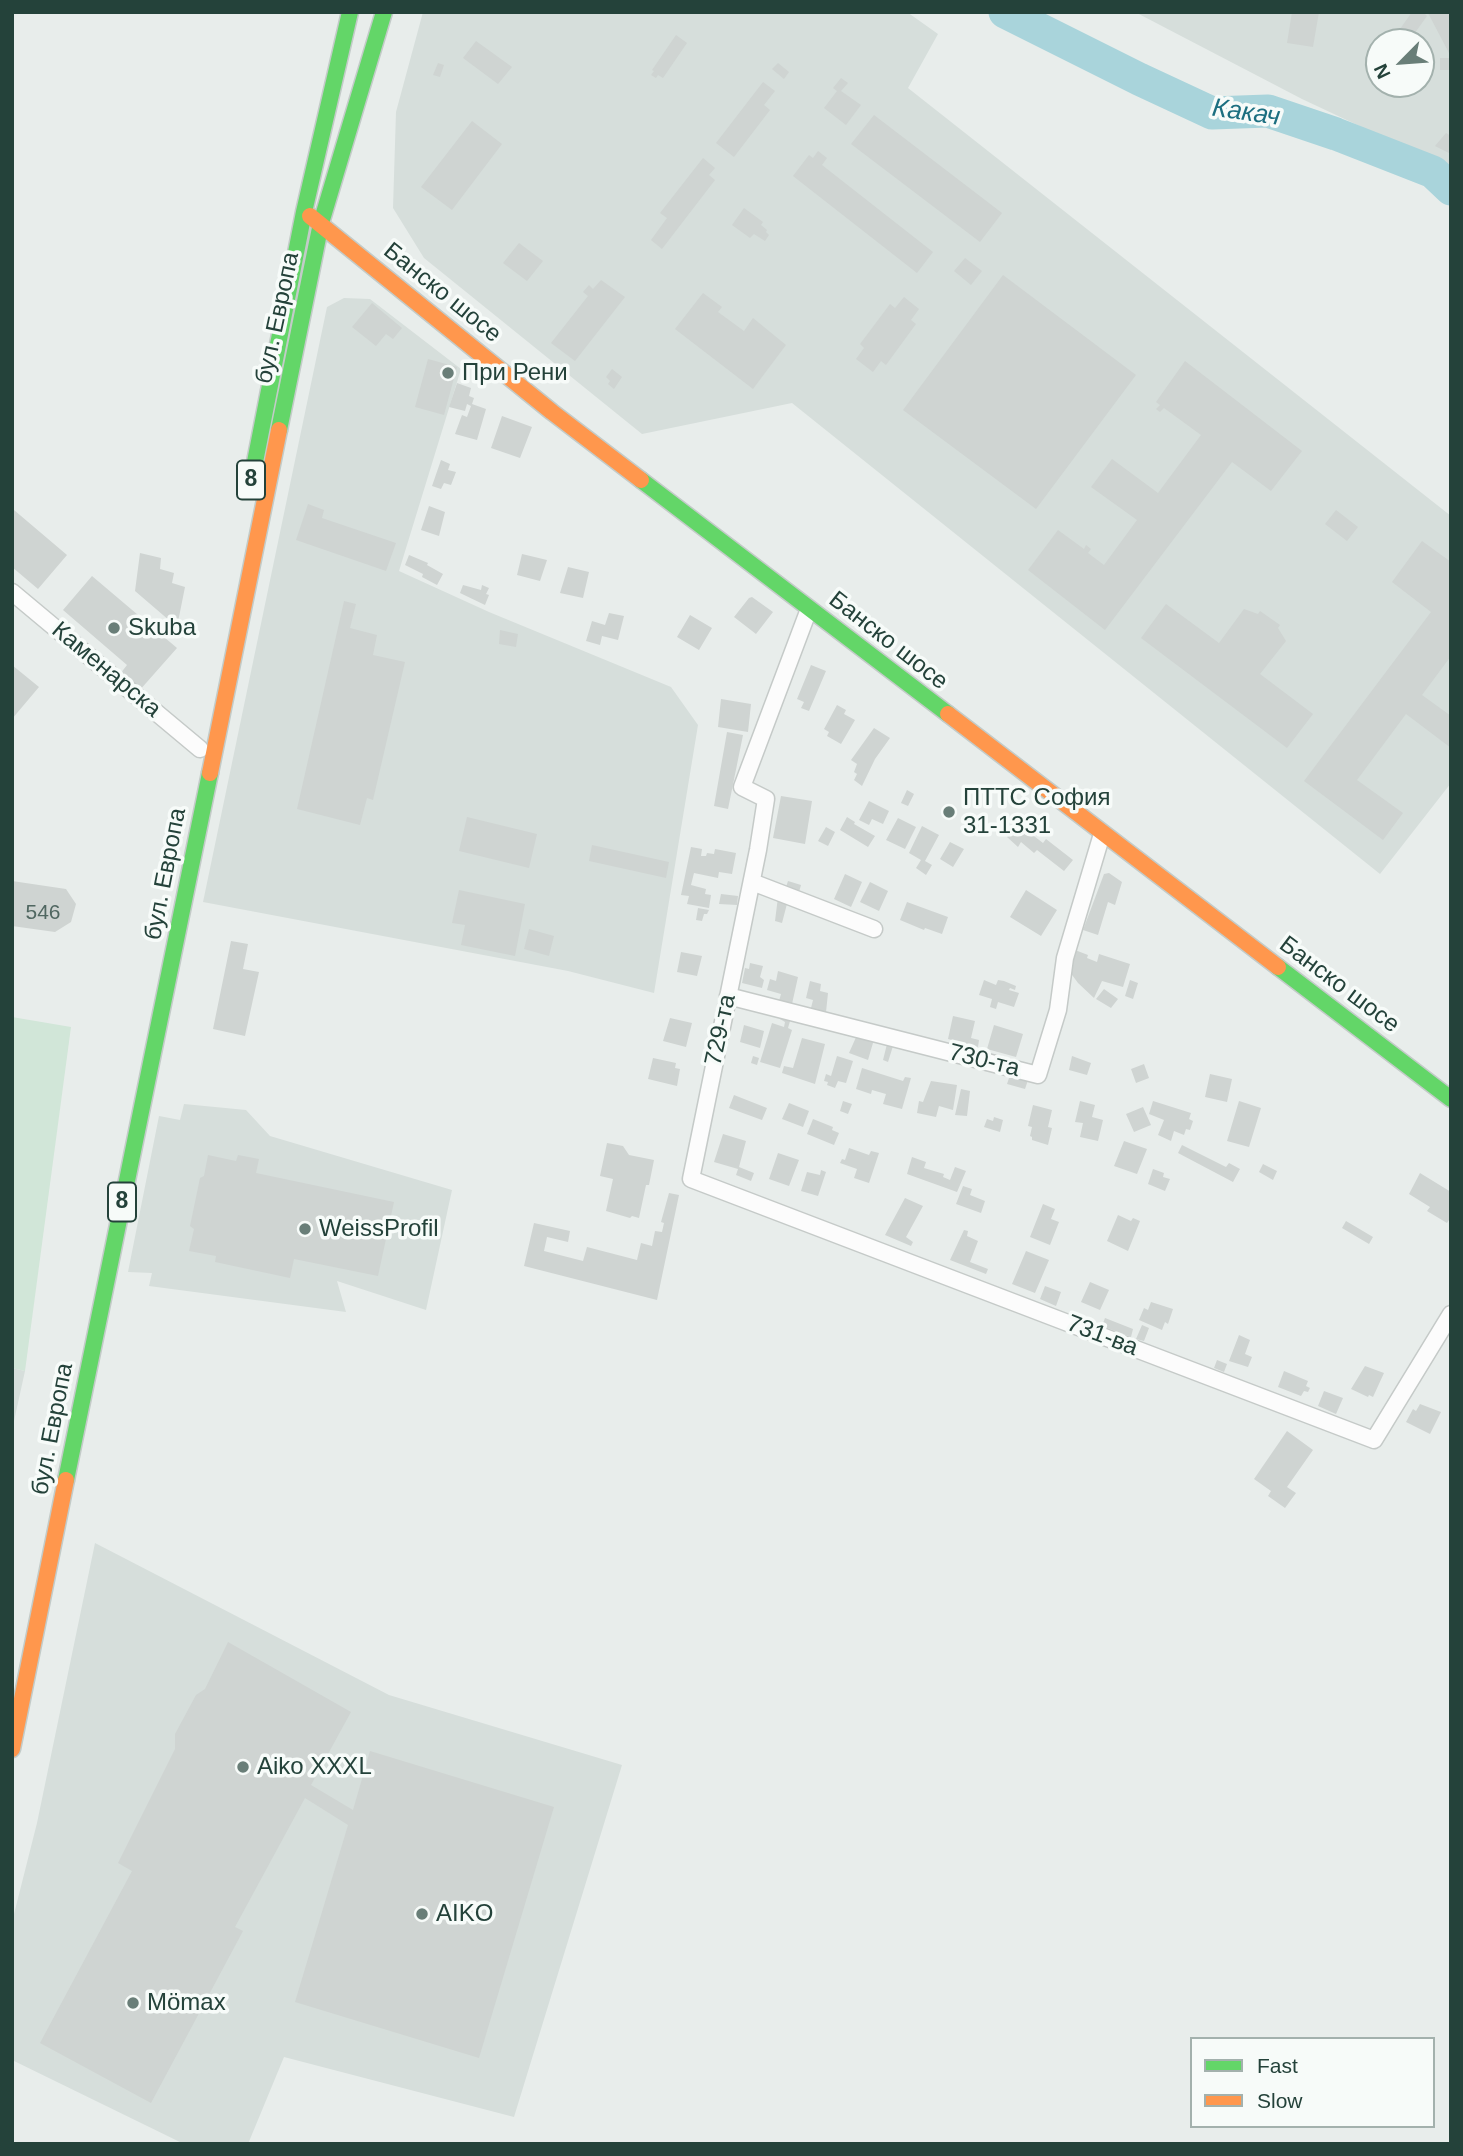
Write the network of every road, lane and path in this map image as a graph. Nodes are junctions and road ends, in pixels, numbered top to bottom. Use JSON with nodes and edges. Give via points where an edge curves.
{"nodes":[{"id":1,"x":350,"y":12,"type":"edge"},
{"id":2,"x":384,"y":12,"type":"edge"},
{"id":3,"x":304,"y":212,"type":"junction"},
{"id":4,"x":321,"y":223,"type":"junction"},
{"id":5,"x":252,"y":476,"type":"dead end"},
{"id":6,"x":12,"y":592,"type":"edge"},
{"id":7,"x":809,"y":609,"type":"junction"},
{"id":8,"x":226,"y":612,"type":"dead end"},
{"id":9,"x":200,"y":748,"type":"junction"},
{"id":10,"x":1102,"y":834,"type":"junction"},
{"id":11,"x":752,"y":881,"type":"junction"},
{"id":12,"x":874,"y":929,"type":"dead end"},
{"id":13,"x":728,"y":996,"type":"junction"},
{"id":14,"x":1451,"y":1099,"type":"edge"},
{"id":15,"x":691,"y":1179,"type":"joint"},
{"id":16,"x":1451,"y":1314,"type":"edge"},
{"id":17,"x":12,"y":1673,"type":"edge"},
{"id":18,"x":12,"y":1749,"type":"edge"}],
"edges":[{"from":1,"to":3,"type":"main road","name":"бул. Европа","number":"8"},
{"from":2,"to":4,"type":"main road","name":"бул. Европа","number":"8"},
{"from":3,"to":4,"type":"main road","name":"Банско шосе"},
{"from":3,"to":5,"type":"main road","name":"бул. Европа","number":"8"},
{"from":4,"to":7,"type":"main road","name":"Банско шосе","via":[[552,412]]},
{"from":4,"to":18,"type":"main road","name":"бул. Европа","number":"8"},
{"from":6,"to":9,"type":"street","name":"Каменарска"},
{"from":7,"to":10,"type":"main road","name":"Банско шосе"},
{"from":7,"to":11,"type":"street","name":"729-та","via":[[742,787],[766,799]]},
{"from":8,"to":9,"type":"main road","name":"бул. Европа","number":"8"},
{"from":9,"to":17,"type":"main road","name":"бул. Европа","number":"8"},
{"from":10,"to":13,"type":"street","name":"730-та","via":[[1065,958],[1058,1010],[1038,1075]]},
{"from":10,"to":14,"type":"main road","name":"Банско шосе"},
{"from":11,"to":12,"type":"street"},
{"from":11,"to":13,"type":"street","name":"729-та"},
{"from":13,"to":15,"type":"street","name":"729-та"},
{"from":15,"to":16,"type":"street","name":"731-ва","via":[[1374,1440]]}]}
